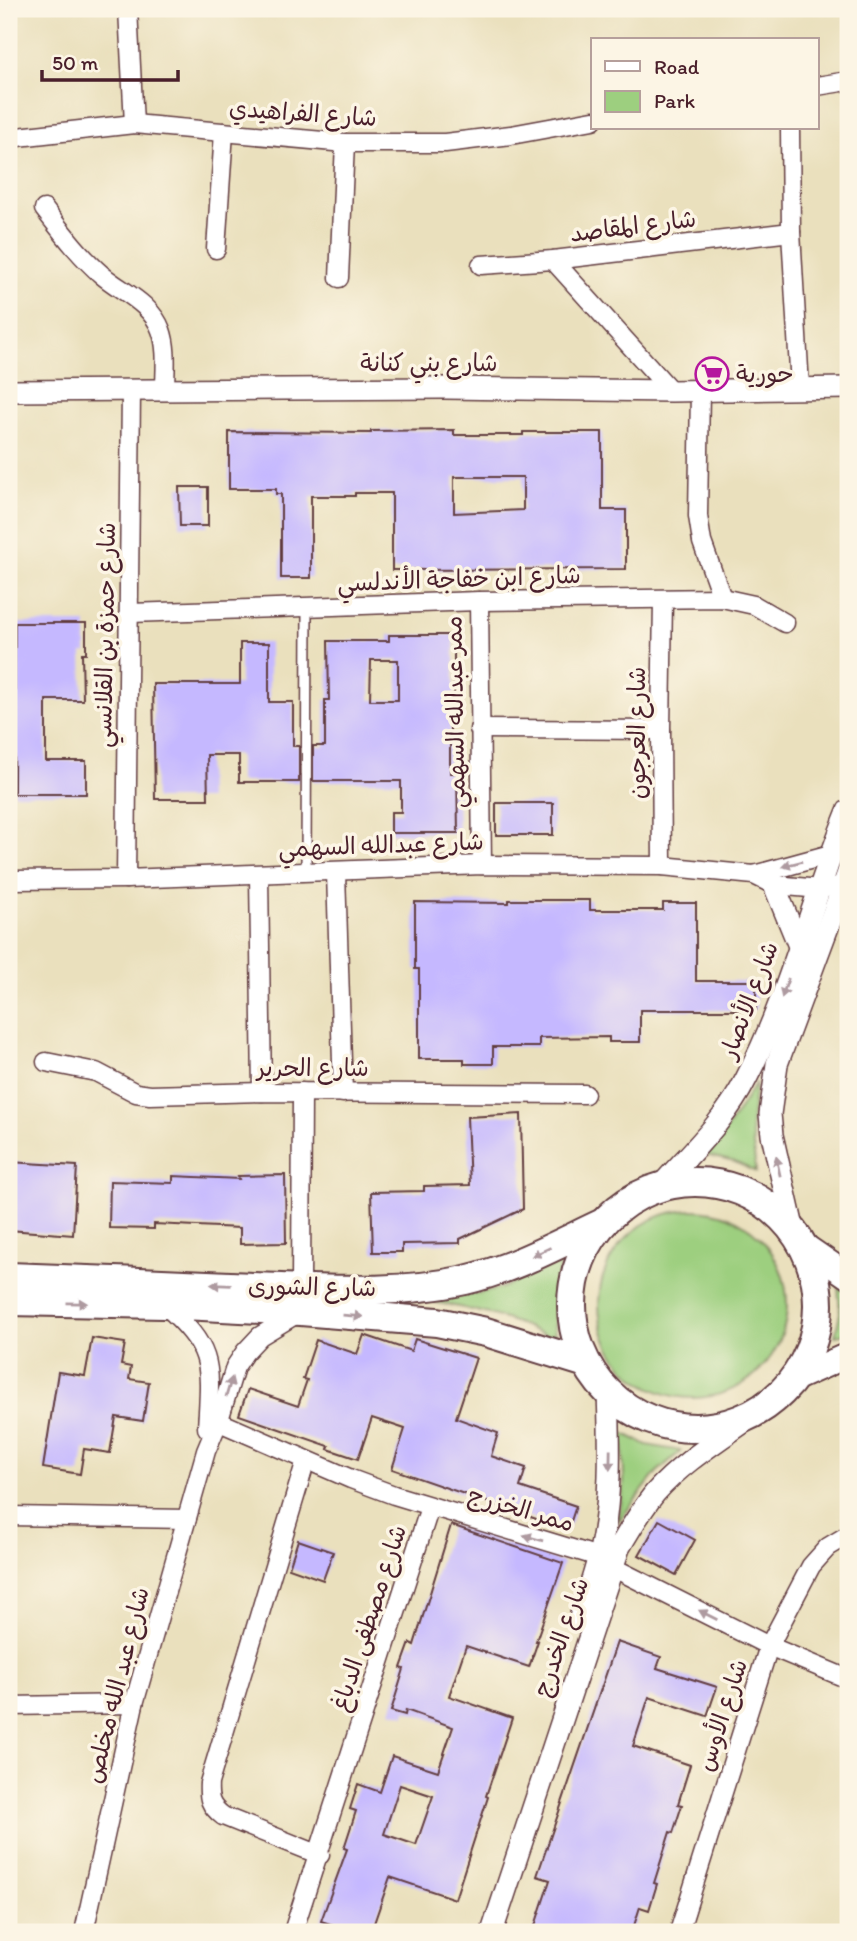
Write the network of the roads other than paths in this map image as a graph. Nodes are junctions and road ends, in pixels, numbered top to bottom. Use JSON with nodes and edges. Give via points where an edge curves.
{"nodes":[{"id":1,"x":128,"y":9,"type":"edge"},
{"id":2,"x":848,"y":81,"type":"edge"},
{"id":3,"x":818,"y":86,"type":"edge"},
{"id":4,"x":591,"y":120,"type":"edge"},
{"id":5,"x":134,"y":124,"type":"junction"},
{"id":6,"x":790,"y":130,"type":"edge"},
{"id":7,"x":224,"y":132,"type":"junction"},
{"id":8,"x":9,"y":138,"type":"edge"},
{"id":9,"x":345,"y":143,"type":"junction"},
{"id":10,"x":44,"y":209,"type":"dead end"},
{"id":11,"x":791,"y":232,"type":"junction"},
{"id":12,"x":216,"y":249,"type":"dead end"},
{"id":13,"x":553,"y":260,"type":"junction"},
{"id":14,"x":481,"y":265,"type":"dead end"},
{"id":15,"x":339,"y":278,"type":"dead end"},
{"id":16,"x":800,"y":387,"type":"junction"},
{"id":17,"x":848,"y":388,"type":"edge"},
{"id":18,"x":131,"y":390,"type":"junction"},
{"id":19,"x":165,"y":390,"type":"junction"},
{"id":20,"x":700,"y":390,"type":"junction"},
{"id":21,"x":9,"y":391,"type":"edge"},
{"id":22,"x":670,"y":391,"type":"junction"},
{"id":23,"x":722,"y":598,"type":"junction"},
{"id":24,"x":663,"y":600,"type":"junction"},
{"id":25,"x":479,"y":601,"type":"junction"},
{"id":26,"x":307,"y":608,"type":"junction"},
{"id":27,"x":130,"y":613,"type":"junction"},
{"id":28,"x":785,"y":623,"type":"dead end"},
{"id":29,"x":479,"y":729,"type":"junction"},
{"id":30,"x":661,"y":730,"type":"junction"},
{"id":31,"x":848,"y":811,"type":"edge"},
{"id":32,"x":848,"y":836,"type":"edge"},
{"id":33,"x":831,"y":854,"type":"junction"},
{"id":34,"x":482,"y":865,"type":"junction"},
{"id":35,"x":662,"y":866,"type":"junction"},
{"id":36,"x":306,"y":873,"type":"junction"},
{"id":37,"x":336,"y":873,"type":"junction"},
{"id":38,"x":259,"y":875,"type":"junction"},
{"id":39,"x":754,"y":875,"type":"junction"},
{"id":40,"x":848,"y":876,"type":"edge"},
{"id":41,"x":126,"y":879,"type":"junction"},
{"id":42,"x":9,"y":880,"type":"edge"},
{"id":43,"x":774,"y":885,"type":"junction"},
{"id":44,"x":821,"y":889,"type":"junction"},
{"id":45,"x":799,"y":946,"type":"junction"},
{"id":46,"x":46,"y":1062,"type":"dead end"},
{"id":47,"x":262,"y":1092,"type":"junction"},
{"id":48,"x":302,"y":1092,"type":"junction"},
{"id":49,"x":343,"y":1093,"type":"junction"},
{"id":50,"x":585,"y":1094,"type":"dead end"},
{"id":51,"x":660,"y":1187,"type":"junction"},
{"id":52,"x":603,"y":1223,"type":"junction"},
{"id":53,"x":798,"y":1238,"type":"junction"},
{"id":54,"x":848,"y":1276,"type":"edge"},
{"id":55,"x":9,"y":1277,"type":"edge"},
{"id":56,"x":301,"y":1300,"type":"junction"},
{"id":57,"x":9,"y":1301,"type":"edge"},
{"id":58,"x":164,"y":1304,"type":"junction"},
{"id":59,"x":848,"y":1355,"type":"edge"},
{"id":60,"x":586,"y":1363,"type":"junction"},
{"id":61,"x":794,"y":1379,"type":"junction"},
{"id":62,"x":608,"y":1392,"type":"junction"},
{"id":63,"x":759,"y":1411,"type":"junction"},
{"id":64,"x":213,"y":1418,"type":"junction"},
{"id":65,"x":306,"y":1460,"type":"junction"},
{"id":66,"x":430,"y":1507,"type":"junction"},
{"id":67,"x":9,"y":1516,"type":"edge"},
{"id":68,"x":187,"y":1519,"type":"junction"},
{"id":69,"x":848,"y":1535,"type":"edge"},
{"id":70,"x":605,"y":1562,"type":"junction"},
{"id":71,"x":769,"y":1646,"type":"junction"},
{"id":72,"x":848,"y":1679,"type":"edge"},
{"id":73,"x":134,"y":1704,"type":"junction"},
{"id":74,"x":9,"y":1706,"type":"edge"},
{"id":75,"x":320,"y":1855,"type":"junction"},
{"id":76,"x":84,"y":1932,"type":"edge"},
{"id":77,"x":293,"y":1932,"type":"edge"},
{"id":78,"x":479,"y":1932,"type":"edge"},
{"id":79,"x":492,"y":1932,"type":"edge"},
{"id":80,"x":679,"y":1932,"type":"edge"}],
"edges":[{"from":1,"to":5,"type":"street"},
{"from":2,"to":3,"type":"street"},
{"from":4,"to":9,"type":"street","name":"شارع الفراهيدي","via":[[444,143]]},
{"from":5,"to":7,"type":"street","name":"شارع الفراهيدي"},
{"from":5,"to":8,"type":"street","name":"شارع الفراهيدي"},
{"from":6,"to":11,"type":"street"},
{"from":7,"to":9,"type":"street","name":"شارع الفراهيدي"},
{"from":7,"to":12,"type":"street"},
{"from":9,"to":15,"type":"street"},
{"from":10,"to":19,"type":"street","via":[[103,276],[136,299],[158,323],[165,350]]},
{"from":11,"to":13,"type":"street","name":"شارع المقاصد"},
{"from":11,"to":16,"type":"street"},
{"from":13,"to":14,"type":"street","name":"شارع المقاصد"},
{"from":13,"to":22,"type":"street"},
{"from":16,"to":17,"type":"street","name":"شارع بني كنانة"},
{"from":16,"to":20,"type":"street","name":"شارع بني كنانة"},
{"from":18,"to":19,"type":"street","name":"شارع بني كنانة"},
{"from":18,"to":21,"type":"street","name":"شارع بني كنانة"},
{"from":18,"to":27,"type":"street","name":"شارع حمزة بن القلانسي"},
{"from":19,"to":22,"type":"street","name":"شارع بني كنانة"},
{"from":20,"to":22,"type":"street","name":"شارع بني كنانة"},
{"from":20,"to":23,"type":"street","via":[[698,516]]},
{"from":23,"to":24,"type":"street","name":"شارع ابن خفاجة الأندلسي"},
{"from":23,"to":28,"type":"street","name":"شارع ابن خفاجة الأندلسي","via":[[754,605]]},
{"from":24,"to":25,"type":"street","name":"شارع ابن خفاجة الأندلسي"},
{"from":24,"to":30,"type":"street","name":"شارع العرجون"},
{"from":25,"to":26,"type":"street","name":"شارع ابن خفاجة الأندلسي"},
{"from":25,"to":29,"type":"street","name":"ممر عبدالله السهمي"},
{"from":26,"to":27,"type":"street","name":"شارع ابن خفاجة الأندلسي"},
{"from":26,"to":36,"type":"lane"},
{"from":27,"to":41,"type":"street","name":"شارع حمزة بن القلانسي"},
{"from":29,"to":30,"type":"street"},
{"from":29,"to":34,"type":"street","name":"ممر عبدالله السهمي"},
{"from":30,"to":35,"type":"street","name":"شارع العرجون"},
{"from":31,"to":33,"type":"street","name":"شارع الأنصار"},
{"from":32,"to":33,"type":"street"},
{"from":33,"to":39,"type":"street","name":"شارع عبدالله السهمي","one_way":true},
{"from":33,"to":44,"type":"street","name":"شارع الأنصار"},
{"from":34,"to":35,"type":"street","name":"شارع عبدالله السهمي"},
{"from":34,"to":37,"type":"street","name":"شارع عبدالله السهمي"},
{"from":35,"to":39,"type":"street","name":"شارع عبدالله السهمي"},
{"from":36,"to":37,"type":"street","name":"شارع عبدالله السهمي"},
{"from":36,"to":38,"type":"street","name":"شارع عبدالله السهمي"},
{"from":37,"to":49,"type":"street"},
{"from":38,"to":41,"type":"street","name":"شارع عبدالله السهمي"},
{"from":38,"to":47,"type":"street"},
{"from":39,"to":43,"type":"street","name":"شارع عبدالله السهمي"},
{"from":40,"to":44,"type":"street","name":"شارع عبدالله السهمي"},
{"from":53,"to":40,"type":"street","name":"شارع الأنصار","one_way":true,"via":[[772,1135],[772,1092],[777,1064]]},
{"from":41,"to":42,"type":"street","name":"شارع عبدالله السهمي"},
{"from":43,"to":44,"type":"street","name":"شارع عبدالله السهمي"},
{"from":43,"to":45,"type":"street"},
{"from":44,"to":45,"type":"street","name":"شارع الأنصار"},
{"from":45,"to":51,"type":"street","name":"شارع الأنصار","one_way":true,"via":[[746,1080],[709,1132]]},
{"from":46,"to":47,"type":"street","name":"شارع الحرير","via":[[96,1072],[136,1093],[150,1095]]},
{"from":47,"to":48,"type":"street","name":"شارع الحرير"},
{"from":48,"to":49,"type":"street","name":"شارع الحرير"},
{"from":48,"to":56,"type":"street"},
{"from":49,"to":50,"type":"street","name":"شارع الحرير"},
{"from":51,"to":52,"type":"main road","via":[[629,1201]]},
{"from":51,"to":53,"type":"main road","via":[[701,1182],[737,1189],[765,1203]]},
{"from":52,"to":56,"type":"main road","name":"شارع الشورى","one_way":true,"via":[[467,1280]]},
{"from":52,"to":60,"type":"main road","via":[[583,1254],[573,1290],[572,1313]]},
{"from":53,"to":54,"type":"main road"},
{"from":53,"to":61,"type":"main road","via":[[815,1276],[818,1312],[809,1352]]},
{"from":56,"to":55,"type":"main road","name":"شارع الشورى","one_way":true},
{"from":56,"to":58,"type":"main road","name":"شارع الشورى"},
{"from":56,"to":60,"type":"main road","name":"شارع الشورى","one_way":true,"via":[[486,1332]]},
{"from":64,"to":56,"type":"street","name":"شارع عبد الله مخلص","one_way":true,"via":[[245,1352]]},
{"from":57,"to":58,"type":"main road","name":"شارع الشورى","one_way":true},
{"from":58,"to":64,"type":"street","name":"شارع عبد الله مخلص","via":[[188,1326],[204,1350]]},
{"from":59,"to":61,"type":"main road"},
{"from":60,"to":62,"type":"main road"},
{"from":61,"to":63,"type":"main road"},
{"from":62,"to":63,"type":"main road","via":[[642,1416],[680,1427],[721,1426]]},
{"from":62,"to":70,"type":"street","name":"شارع الخدرج","one_way":true},
{"from":63,"to":70,"type":"street","name":"شارع الخدرج","via":[[676,1472]]},
{"from":64,"to":65,"type":"street","name":"شارع مصطفى الدباغ"},
{"from":64,"to":68,"type":"street","name":"شارع عبد الله مخلص"},
{"from":65,"to":66,"type":"street","name":"شارع مصطفى الدباغ"},
{"from":65,"to":75,"type":"street","via":[[208,1796],[211,1807],[223,1816]]},
{"from":70,"to":66,"type":"street","name":"ممر الخزرج","one_way":true},
{"from":66,"to":75,"type":"street","name":"شارع مصطفى الدباغ"},
{"from":67,"to":68,"type":"street"},
{"from":68,"to":73,"type":"street","name":"شارع عبد الله مخلص"},
{"from":69,"to":71,"type":"street","name":"شارع الأوس","via":[[828,1547],[811,1566]]},
{"from":71,"to":70,"type":"street","name":"ممر الخزرج","one_way":true},
{"from":70,"to":78,"type":"street","name":"شارع الخدرج"},
{"from":70,"to":79,"type":"street","name":"شارع الخدرج"},
{"from":71,"to":72,"type":"street","name":"ممر الخزرج"},
{"from":71,"to":80,"type":"street","name":"شارع الأوس"},
{"from":73,"to":74,"type":"street"},
{"from":73,"to":76,"type":"street","name":"شارع عبد الله مخلص"},
{"from":75,"to":77,"type":"street","name":"شارع مصطفى الدباغ"}]}
